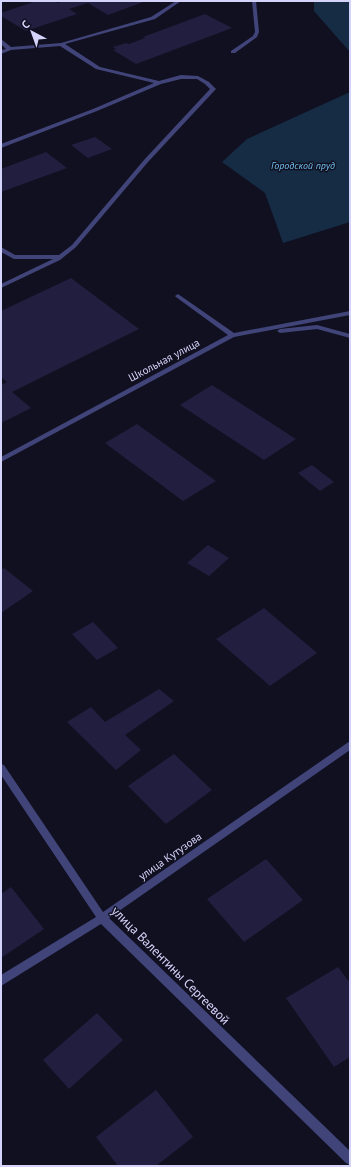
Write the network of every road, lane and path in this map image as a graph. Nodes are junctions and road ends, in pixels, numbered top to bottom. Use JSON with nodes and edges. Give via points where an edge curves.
{"nodes":[{"id":1,"x":179,"y":1,"type":"edge"},
{"id":2,"x":254,"y":1,"type":"edge"},
{"id":3,"x":1,"y":41,"type":"edge"},
{"id":4,"x":61,"y":44,"type":"junction"},
{"id":5,"x":10,"y":49,"type":"junction"},
{"id":6,"x":1,"y":52,"type":"edge"},
{"id":7,"x":233,"y":52,"type":"dead end"},
{"id":8,"x":159,"y":83,"type":"junction"},
{"id":9,"x":1,"y":146,"type":"edge"},
{"id":10,"x":1,"y":249,"type":"edge"},
{"id":11,"x":61,"y":257,"type":"junction"},
{"id":12,"x":1,"y":286,"type":"edge"},
{"id":13,"x":178,"y":296,"type":"dead end"},
{"id":14,"x":350,"y":313,"type":"edge"},
{"id":15,"x":233,"y":335,"type":"junction"},
{"id":16,"x":350,"y":336,"type":"edge"},
{"id":17,"x":1,"y":460,"type":"edge"},
{"id":18,"x":350,"y":745,"type":"edge"},
{"id":19,"x":1,"y":768,"type":"edge"},
{"id":20,"x":102,"y":918,"type":"junction"},
{"id":21,"x":1,"y":981,"type":"edge"},
{"id":22,"x":350,"y":1159,"type":"edge"}],
"edges":[{"from":1,"to":4,"type":"street","via":[[153,18]]},
{"from":2,"to":7,"type":"street","via":[[257,32],[255,37]]},
{"from":3,"to":5,"type":"street"},
{"from":4,"to":5,"type":"street"},
{"from":4,"to":8,"type":"street","via":[[98,68]]},
{"from":5,"to":6,"type":"street"},
{"from":8,"to":9,"type":"street"},
{"from":8,"to":11,"type":"street","via":[[189,76],[198,78],[214,89],[146,161],[74,246]]},
{"from":10,"to":11,"type":"street","via":[[14,258]]},
{"from":11,"to":12,"type":"street"},
{"from":13,"to":15,"type":"street"},
{"from":14,"to":15,"type":"street","name":"Школьная улица"},
{"from":15,"to":16,"type":"street","via":[[317,327]]},
{"from":15,"to":17,"type":"street","name":"Школьная улица"},
{"from":18,"to":20,"type":"street","name":"улица Кутузова"},
{"from":19,"to":20,"type":"street","name":"улица Валентины Сергеевой"},
{"from":20,"to":21,"type":"street","name":"улица Кутузова"},
{"from":20,"to":22,"type":"street","name":"улица Валентины Сергеевой"}]}
